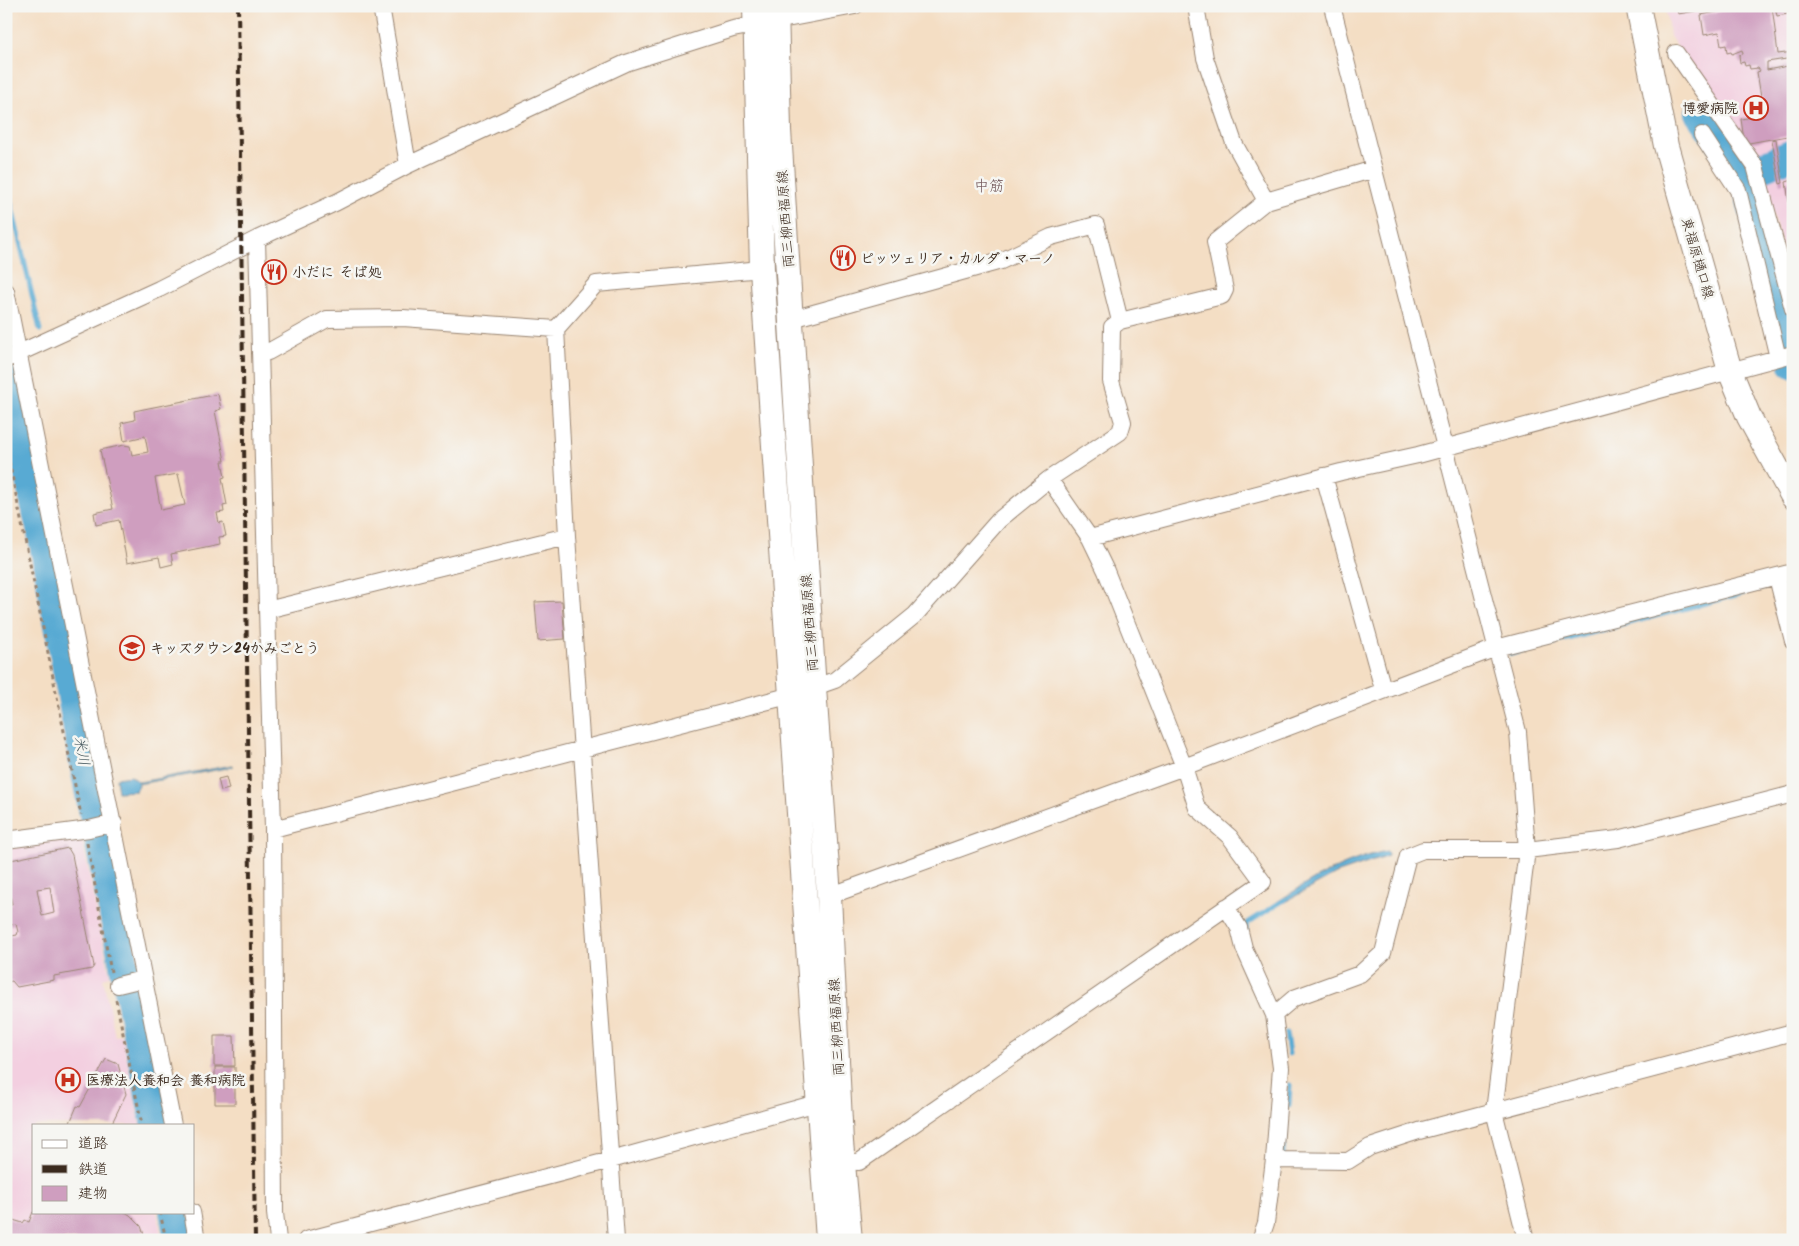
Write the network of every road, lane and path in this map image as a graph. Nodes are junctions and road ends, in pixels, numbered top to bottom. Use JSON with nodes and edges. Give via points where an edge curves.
{"nodes":[{"id":1,"x":381,"y":6,"type":"edge"},
{"id":2,"x":856,"y":6,"type":"edge"},
{"id":3,"x":1196,"y":6,"type":"edge"},
{"id":4,"x":1332,"y":6,"type":"edge"},
{"id":5,"x":1638,"y":6,"type":"edge"},
{"id":6,"x":766,"y":15,"type":"edge"},
{"id":7,"x":1676,"y":53,"type":"dead end"},
{"id":8,"x":1702,"y":135,"type":"dead end"},
{"id":9,"x":408,"y":165,"type":"junction"},
{"id":10,"x":1374,"y":169,"type":"junction"},
{"id":11,"x":1266,"y":200,"type":"junction"},
{"id":12,"x":257,"y":239,"type":"junction"},
{"id":13,"x":762,"y":269,"type":"junction"},
{"id":14,"x":6,"y":291,"type":"edge"},
{"id":15,"x":1793,"y":309,"type":"edge"},
{"id":16,"x":792,"y":319,"type":"junction"},
{"id":17,"x":1120,"y":321,"type":"junction"},
{"id":18,"x":556,"y":329,"type":"junction"},
{"id":19,"x":260,"y":353,"type":"junction"},
{"id":20,"x":13,"y":355,"type":"edge"},
{"id":21,"x":1784,"y":356,"type":"edge"},
{"id":22,"x":1730,"y":371,"type":"junction"},
{"id":23,"x":6,"y":446,"type":"edge"},
{"id":24,"x":1443,"y":448,"type":"junction"},
{"id":25,"x":1324,"y":476,"type":"junction"},
{"id":26,"x":1049,"y":479,"type":"junction"},
{"id":27,"x":1793,"y":497,"type":"edge"},
{"id":28,"x":567,"y":536,"type":"junction"},
{"id":29,"x":1090,"y":538,"type":"junction"},
{"id":30,"x":1785,"y":574,"type":"edge"},
{"id":31,"x":267,"y":610,"type":"junction"},
{"id":32,"x":1793,"y":641,"type":"edge"},
{"id":33,"x":1496,"y":648,"type":"junction"},
{"id":34,"x":814,"y":687,"type":"junction"},
{"id":35,"x":1383,"y":690,"type":"junction"},
{"id":36,"x":792,"y":695,"type":"junction"},
{"id":37,"x":582,"y":748,"type":"junction"},
{"id":38,"x":1184,"y":767,"type":"junction"},
{"id":39,"x":1793,"y":794,"type":"edge"},
{"id":40,"x":111,"y":824,"type":"junction"},
{"id":41,"x":86,"y":829,"type":"junction"},
{"id":42,"x":273,"y":829,"type":"junction"},
{"id":43,"x":6,"y":840,"type":"edge"},
{"id":44,"x":1527,"y":850,"type":"junction"},
{"id":45,"x":829,"y":896,"type":"junction"},
{"id":46,"x":1226,"y":907,"type":"junction"},
{"id":47,"x":140,"y":979,"type":"junction"},
{"id":48,"x":116,"y":985,"type":"junction"},
{"id":49,"x":1279,"y":1011,"type":"junction"},
{"id":50,"x":1793,"y":1032,"type":"edge"},
{"id":51,"x":828,"y":1102,"type":"junction"},
{"id":52,"x":1494,"y":1111,"type":"junction"},
{"id":53,"x":142,"y":1124,"type":"edge"},
{"id":54,"x":174,"y":1124,"type":"edge"},
{"id":55,"x":611,"y":1160,"type":"junction"},
{"id":56,"x":1274,"y":1160,"type":"junction"},
{"id":57,"x":832,"y":1161,"type":"junction"},
{"id":58,"x":160,"y":1214,"type":"edge"},
{"id":59,"x":192,"y":1214,"type":"edge"},
{"id":60,"x":166,"y":1240,"type":"edge"},
{"id":61,"x":197,"y":1240,"type":"edge"},
{"id":62,"x":278,"y":1240,"type":"edge"},
{"id":63,"x":306,"y":1240,"type":"edge"},
{"id":64,"x":616,"y":1240,"type":"edge"},
{"id":65,"x":828,"y":1240,"type":"edge"},
{"id":66,"x":850,"y":1240,"type":"edge"},
{"id":67,"x":1260,"y":1240,"type":"edge"},
{"id":68,"x":1526,"y":1240,"type":"edge"}],
"edges":[{"from":1,"to":9,"type":"street"},
{"from":2,"to":6,"type":"street"},
{"from":3,"to":11,"type":"street","via":[[1205,58],[1234,143]]},
{"from":4,"to":10,"type":"street"},
{"from":5,"to":22,"type":"main road","name":"東福原樋口線","via":[[1666,146]]},
{"from":6,"to":9,"type":"street","via":[[626,63]]},
{"from":6,"to":13,"type":"main road","name":"両三柳西福原線"},
{"from":6,"to":16,"type":"main road","name":"両三柳西福原線","via":[[779,130]]},
{"from":7,"to":15,"type":"street","via":[[1754,166]]},
{"from":8,"to":21,"type":"street","via":[[1738,190]]},
{"from":9,"to":12,"type":"street"},
{"from":10,"to":11,"type":"street"},
{"from":10,"to":24,"type":"street"},
{"from":11,"to":17,"type":"street","via":[[1216,242],[1225,290],[1222,296]]},
{"from":12,"to":19,"type":"street"},
{"from":12,"to":20,"type":"street","via":[[159,289]]},
{"from":13,"to":18,"type":"street","via":[[596,284]]},
{"from":13,"to":36,"type":"main road","name":"両三柳西福原線"},
{"from":14,"to":20,"type":"street"},
{"from":16,"to":17,"type":"street","via":[[1001,261],[1051,237],[1096,225]]},
{"from":16,"to":34,"type":"main road","name":"両三柳西福原線"},
{"from":17,"to":26,"type":"street","via":[[1112,327],[1110,381],[1123,422],[1120,432]]},
{"from":18,"to":19,"type":"street","via":[[403,318],[327,319],[268,352]]},
{"from":18,"to":28,"type":"street"},
{"from":19,"to":31,"type":"street"},
{"from":20,"to":40,"type":"street"},
{"from":21,"to":22,"type":"street"},
{"from":22,"to":24,"type":"street"},
{"from":22,"to":27,"type":"main road","name":"東福原樋口線","via":[[1749,417]]},
{"from":23,"to":41,"type":"path"},
{"from":24,"to":25,"type":"street"},
{"from":24,"to":33,"type":"street"},
{"from":25,"to":29,"type":"street"},
{"from":25,"to":35,"type":"street"},
{"from":26,"to":29,"type":"street"},
{"from":26,"to":34,"type":"street","via":[[999,520],[915,615],[835,680]]},
{"from":28,"to":31,"type":"street"},
{"from":28,"to":37,"type":"street"},
{"from":29,"to":38,"type":"street"},
{"from":30,"to":32,"type":"street"},
{"from":30,"to":33,"type":"street"},
{"from":31,"to":42,"type":"street"},
{"from":33,"to":35,"type":"street"},
{"from":33,"to":44,"type":"street","via":[[1518,732]]},
{"from":34,"to":36,"type":"street"},
{"from":34,"to":45,"type":"main road","name":"両三柳西福原線"},
{"from":35,"to":38,"type":"street"},
{"from":36,"to":37,"type":"street"},
{"from":36,"to":51,"type":"main road","name":"両三柳西福原線"},
{"from":37,"to":42,"type":"street"},
{"from":37,"to":55,"type":"street"},
{"from":38,"to":45,"type":"street"},
{"from":38,"to":46,"type":"street","via":[[1197,808],[1230,837],[1263,882]]},
{"from":39,"to":44,"type":"street","via":[[1618,839]]},
{"from":40,"to":41,"type":"street"},
{"from":40,"to":47,"type":"street"},
{"from":41,"to":43,"type":"street"},
{"from":41,"to":48,"type":"path"},
{"from":42,"to":62,"type":"street","via":[[275,1213]]},
{"from":44,"to":49,"type":"street","via":[[1423,850],[1408,856],[1383,953],[1360,974],[1294,998]]},
{"from":44,"to":52,"type":"street"},
{"from":45,"to":51,"type":"main road","name":"両三柳西福原線"},
{"from":46,"to":49,"type":"street","via":[[1239,928],[1244,948]]},
{"from":46,"to":57,"type":"street","via":[[859,1162]]},
{"from":47,"to":48,"type":"street"},
{"from":47,"to":54,"type":"street"},
{"from":48,"to":53,"type":"path"},
{"from":49,"to":56,"type":"street","via":[[1280,1068]]},
{"from":50,"to":52,"type":"street"},
{"from":51,"to":55,"type":"street"},
{"from":51,"to":57,"type":"main road","name":"両三柳西福原線"},
{"from":52,"to":56,"type":"street","via":[[1370,1147],[1348,1161]]},
{"from":52,"to":68,"type":"street"},
{"from":55,"to":63,"type":"street"},
{"from":55,"to":64,"type":"street"},
{"from":56,"to":67,"type":"street","via":[[1266,1222]]},
{"from":57,"to":65,"type":"main road","name":"両三柳西福原線"},
{"from":57,"to":66,"type":"main road","name":"両三柳西福原線"},
{"from":58,"to":60,"type":"path"},
{"from":59,"to":61,"type":"street"}]}
